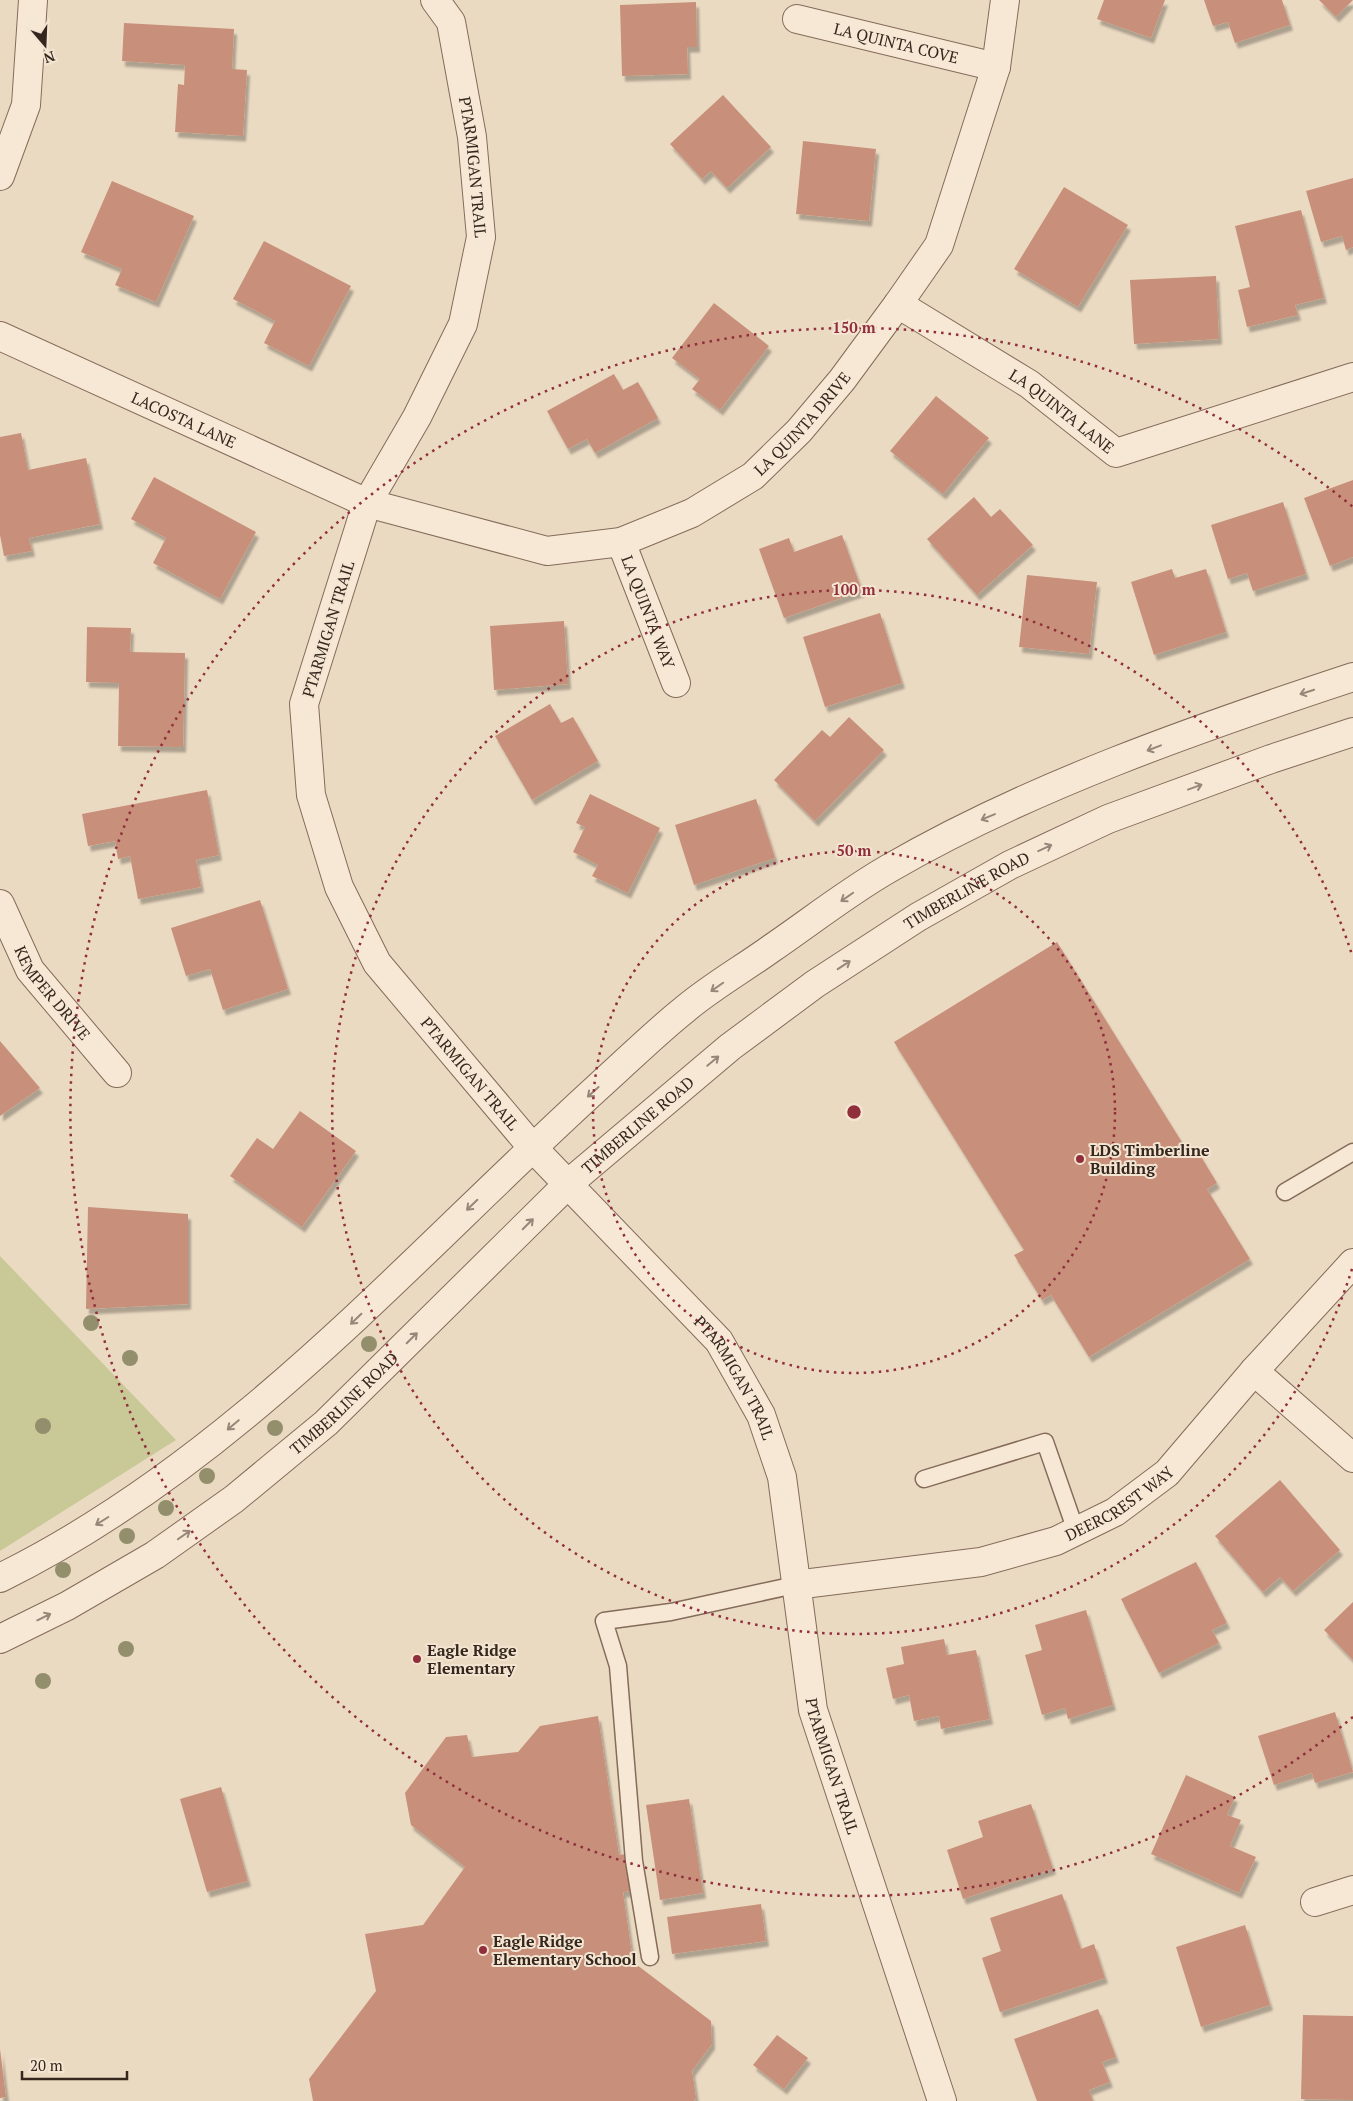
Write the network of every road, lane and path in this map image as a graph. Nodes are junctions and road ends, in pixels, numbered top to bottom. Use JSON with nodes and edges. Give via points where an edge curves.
{"nodes":[{"id":1,"x":33,"y":0,"type":"edge"},
{"id":2,"x":435,"y":0,"type":"edge"},
{"id":3,"x":1005,"y":0,"type":"edge"},
{"id":4,"x":797,"y":19,"type":"dead end"},
{"id":5,"x":996,"y":67,"type":"junction"},
{"id":6,"x":0,"y":176,"type":"edge"},
{"id":7,"x":898,"y":304,"type":"junction"},
{"id":8,"x":0,"y":336,"type":"edge"},
{"id":9,"x":1353,"y":377,"type":"edge"},
{"id":10,"x":367,"y":503,"type":"junction"},
{"id":11,"x":621,"y":542,"type":"junction"},
{"id":12,"x":1353,"y":677,"type":"edge"},
{"id":13,"x":676,"y":683,"type":"dead end"},
{"id":14,"x":1353,"y":732,"type":"edge"},
{"id":15,"x":0,"y":904,"type":"edge"},
{"id":16,"x":117,"y":1073,"type":"dead end"},
{"id":17,"x":532,"y":1147,"type":"junction"},
{"id":18,"x":1353,"y":1152,"type":"edge"},
{"id":19,"x":569,"y":1183,"type":"junction"},
{"id":20,"x":1285,"y":1192,"type":"dead end"},
{"id":21,"x":1353,"y":1263,"type":"edge"},
{"id":22,"x":1254,"y":1370,"type":"junction"},
{"id":23,"x":1353,"y":1458,"type":"edge"},
{"id":24,"x":924,"y":1479,"type":"dead end"},
{"id":25,"x":1076,"y":1531,"type":"junction"},
{"id":26,"x":0,"y":1578,"type":"edge"},
{"id":27,"x":796,"y":1585,"type":"junction"},
{"id":28,"x":0,"y":1639,"type":"edge"},
{"id":29,"x":1353,"y":1890,"type":"edge"},
{"id":30,"x":1315,"y":1902,"type":"dead end"},
{"id":31,"x":650,"y":1958,"type":"dead end"},
{"id":32,"x":942,"y":2101,"type":"edge"}],
"edges":[{"from":1,"to":6,"type":"street","via":[[26,105]]},
{"from":2,"to":10,"type":"street","name":"PTARMIGAN TRAIL","via":[[451,22],[472,137],[481,237],[463,324],[417,417]]},
{"from":3,"to":5,"type":"street","name":"LA QUINTA DRIVE"},
{"from":4,"to":5,"type":"street","name":"LA QUINTA COVE"},
{"from":5,"to":7,"type":"street","name":"LA QUINTA DRIVE","via":[[939,245]]},
{"from":7,"to":9,"type":"street","name":"LA QUINTA LANE","via":[[1029,384],[1116,453]]},
{"from":7,"to":11,"type":"street","name":"LA QUINTA DRIVE","via":[[842,380],[799,431],[753,476],[692,513]]},
{"from":8,"to":10,"type":"street","name":"LACOSTA LANE"},
{"from":10,"to":11,"type":"street","name":"LA QUINTA DRIVE","via":[[547,550]]},
{"from":10,"to":17,"type":"street","name":"PTARMIGAN TRAIL","via":[[304,704],[311,795],[339,887],[377,963]]},
{"from":11,"to":13,"type":"street","name":"LA QUINTA WAY"},
{"from":12,"to":17,"type":"street","one_way":true,"via":[[1254,709],[1088,773],[979,820],[886,870],[684,1009]]},
{"from":19,"to":14,"type":"street","name":"TIMBERLINE ROAD","one_way":true,"via":[[730,1047],[815,984],[934,908],[1010,865],[1108,819]]},
{"from":15,"to":16,"type":"street","name":"KEMPER DRIVE","via":[[30,970]]},
{"from":17,"to":19,"type":"street","name":"PTARMIGAN TRAIL"},
{"from":17,"to":26,"type":"street","one_way":true,"via":[[352,1323],[204,1449],[133,1501],[42,1557]]},
{"from":18,"to":20,"type":"lane"},
{"from":19,"to":27,"type":"street","name":"PTARMIGAN TRAIL","via":[[719,1341],[761,1415],[782,1477]]},
{"from":28,"to":19,"type":"street","name":"TIMBERLINE ROAD","one_way":true,"via":[[67,1606],[156,1555],[234,1499],[326,1423]]},
{"from":21,"to":22,"type":"street","name":"DEERCREST WAY"},
{"from":22,"to":23,"type":"street"},
{"from":22,"to":25,"type":"street","name":"DEERCREST WAY","via":[[1167,1474],[1115,1512]]},
{"from":24,"to":25,"type":"lane","via":[[1045,1442]]},
{"from":25,"to":27,"type":"street","name":"DEERCREST WAY","via":[[1056,1541],[981,1562]]},
{"from":27,"to":31,"type":"lane","via":[[671,1612],[604,1620],[618,1666],[634,1861]]},
{"from":27,"to":32,"type":"street","name":"PTARMIGAN TRAIL","via":[[813,1710]]},
{"from":29,"to":30,"type":"street"}]}
